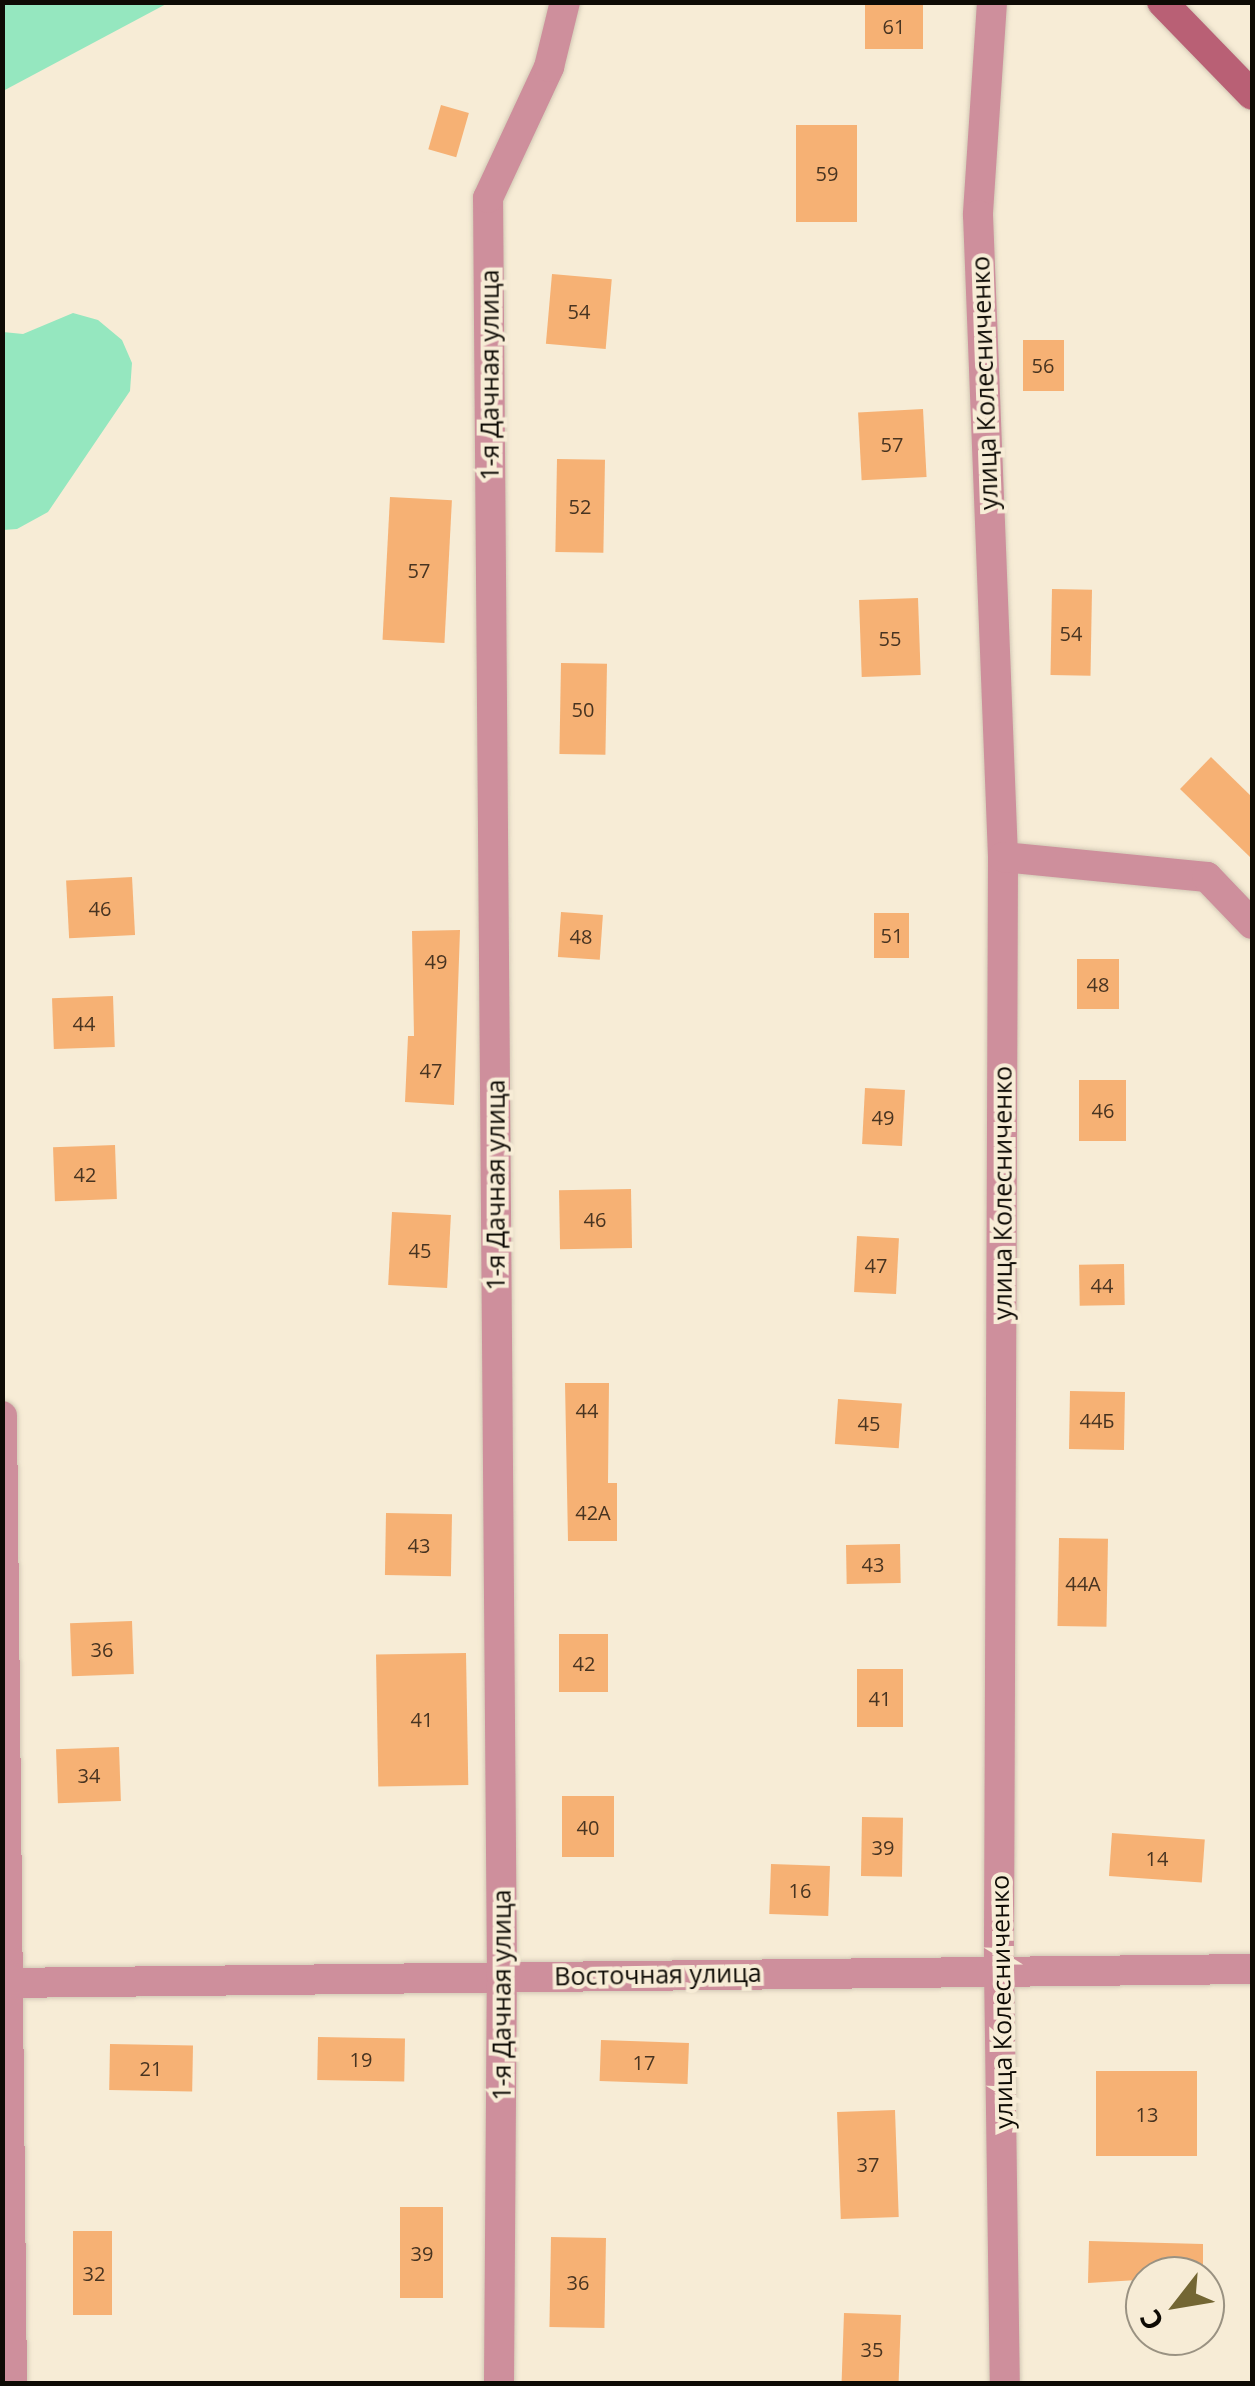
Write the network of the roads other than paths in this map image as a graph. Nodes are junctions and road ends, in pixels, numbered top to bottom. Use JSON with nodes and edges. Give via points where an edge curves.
{"nodes":[{"id":1,"x":565,"y":2,"type":"edge"},
{"id":2,"x":992,"y":2,"type":"edge"},
{"id":3,"x":1162,"y":2,"type":"edge"},
{"id":4,"x":1252,"y":95,"type":"edge"},
{"id":5,"x":1004,"y":856,"type":"junction"},
{"id":6,"x":1252,"y":924,"type":"edge"},
{"id":7,"x":2,"y":1416,"type":"edge"},
{"id":8,"x":999,"y":1967,"type":"junction"},
{"id":9,"x":1252,"y":1969,"type":"edge"},
{"id":10,"x":502,"y":1977,"type":"junction"},
{"id":11,"x":6,"y":1983,"type":"edge"},
{"id":12,"x":12,"y":2384,"type":"edge"},
{"id":13,"x":499,"y":2384,"type":"edge"},
{"id":14,"x":1004,"y":2384,"type":"edge"}],
"edges":[{"from":1,"to":10,"type":"street","name":"1-я Дачная улица","via":[[542,84],[488,198]]},
{"from":2,"to":5,"type":"street","name":"улица Колесниченко","via":[[978,215]]},
{"from":3,"to":4,"type":"main road"},
{"from":5,"to":6,"type":"street","via":[[1207,877]]},
{"from":5,"to":8,"type":"street","name":"улица Колесниченко"},
{"from":7,"to":11,"type":"street"},
{"from":8,"to":9,"type":"street","name":"Восточная улица"},
{"from":8,"to":10,"type":"street","name":"Восточная улица"},
{"from":8,"to":14,"type":"street","name":"улица Колесниченко"},
{"from":10,"to":11,"type":"street","name":"Восточная улица"},
{"from":10,"to":13,"type":"street","name":"1-я Дачная улица"},
{"from":11,"to":12,"type":"street"}]}
